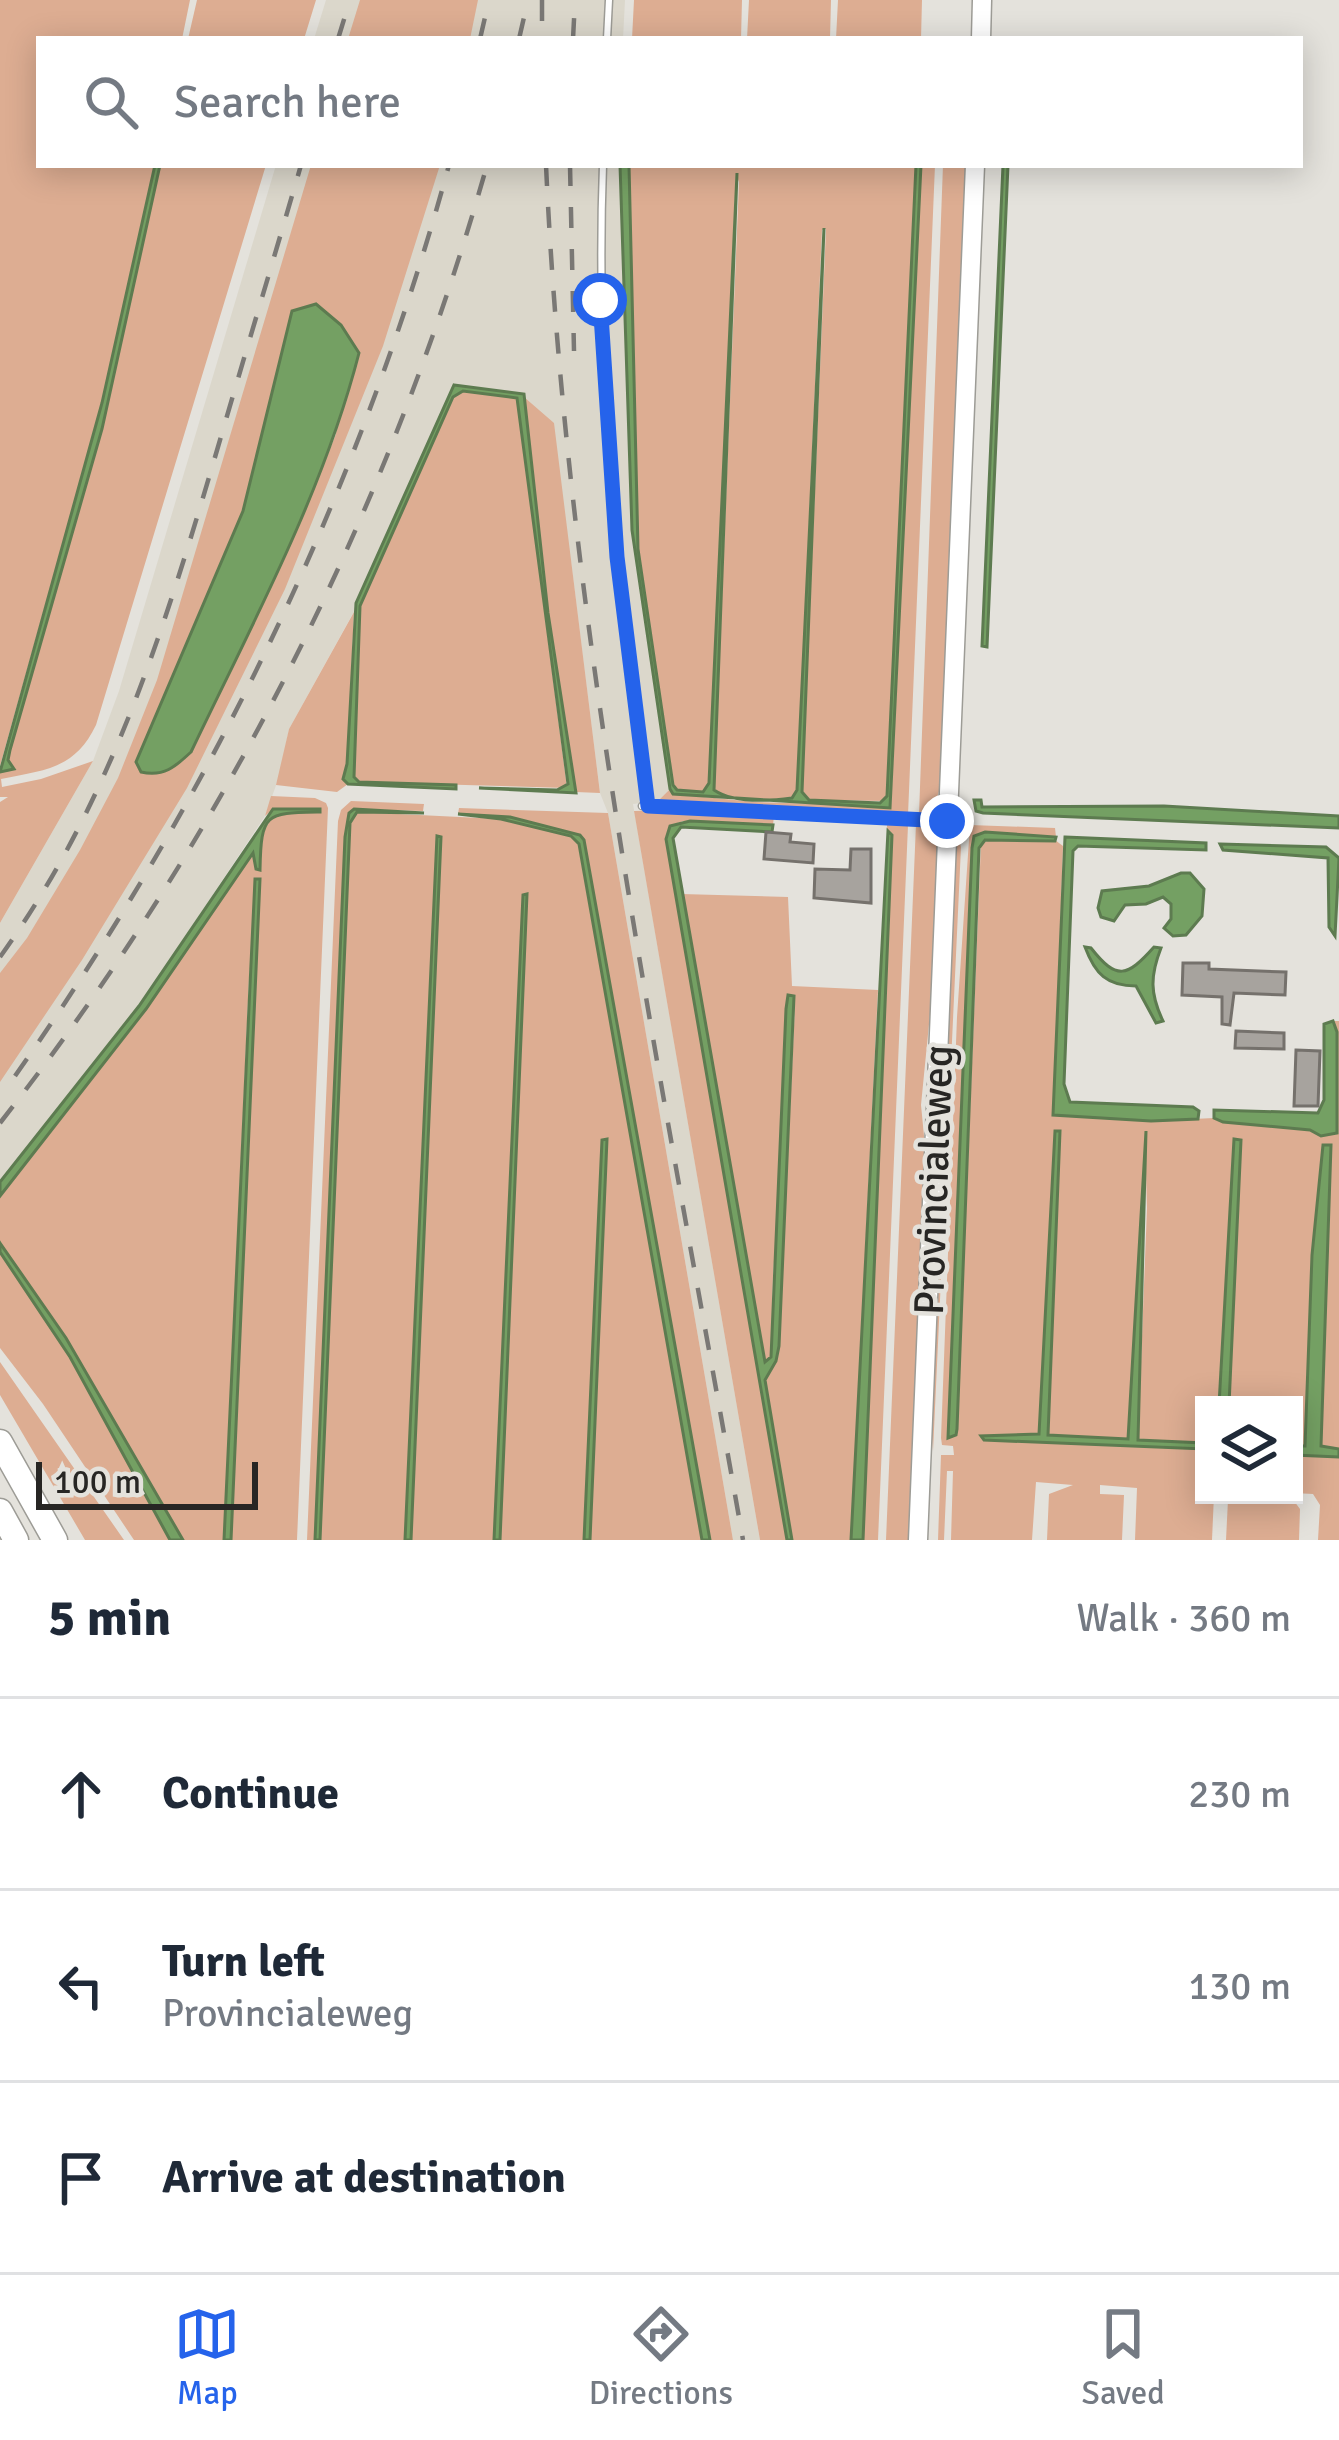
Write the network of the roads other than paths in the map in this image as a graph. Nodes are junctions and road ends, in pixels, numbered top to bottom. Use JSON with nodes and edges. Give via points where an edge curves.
{"nodes":[{"id":1,"x":609,"y":0,"type":"edge"},
{"id":2,"x":982,"y":0,"type":"edge"},
{"id":3,"x":607,"y":36,"type":"edge"},
{"id":4,"x":981,"y":36,"type":"edge"},
{"id":5,"x":603,"y":168,"type":"edge"},
{"id":6,"x":975,"y":168,"type":"edge"},
{"id":7,"x":947,"y":821,"type":"junction"},
{"id":8,"x":0,"y":1442,"type":"edge"},
{"id":9,"x":0,"y":1510,"type":"edge"},
{"id":10,"x":16,"y":1540,"type":"edge"},
{"id":11,"x":55,"y":1540,"type":"edge"},
{"id":12,"x":918,"y":1540,"type":"edge"}],
"edges":[{"from":1,"to":3,"type":"lane"},
{"from":2,"to":4,"type":"main road"},
{"from":5,"to":7,"type":"lane","via":[[609,443],[645,806]]},
{"from":6,"to":7,"type":"main road","name":"Provincialeweg"},
{"from":7,"to":12,"type":"main road","name":"Provincialeweg"},
{"from":8,"to":11,"type":"highway"},
{"from":9,"to":10,"type":"highway"}]}
